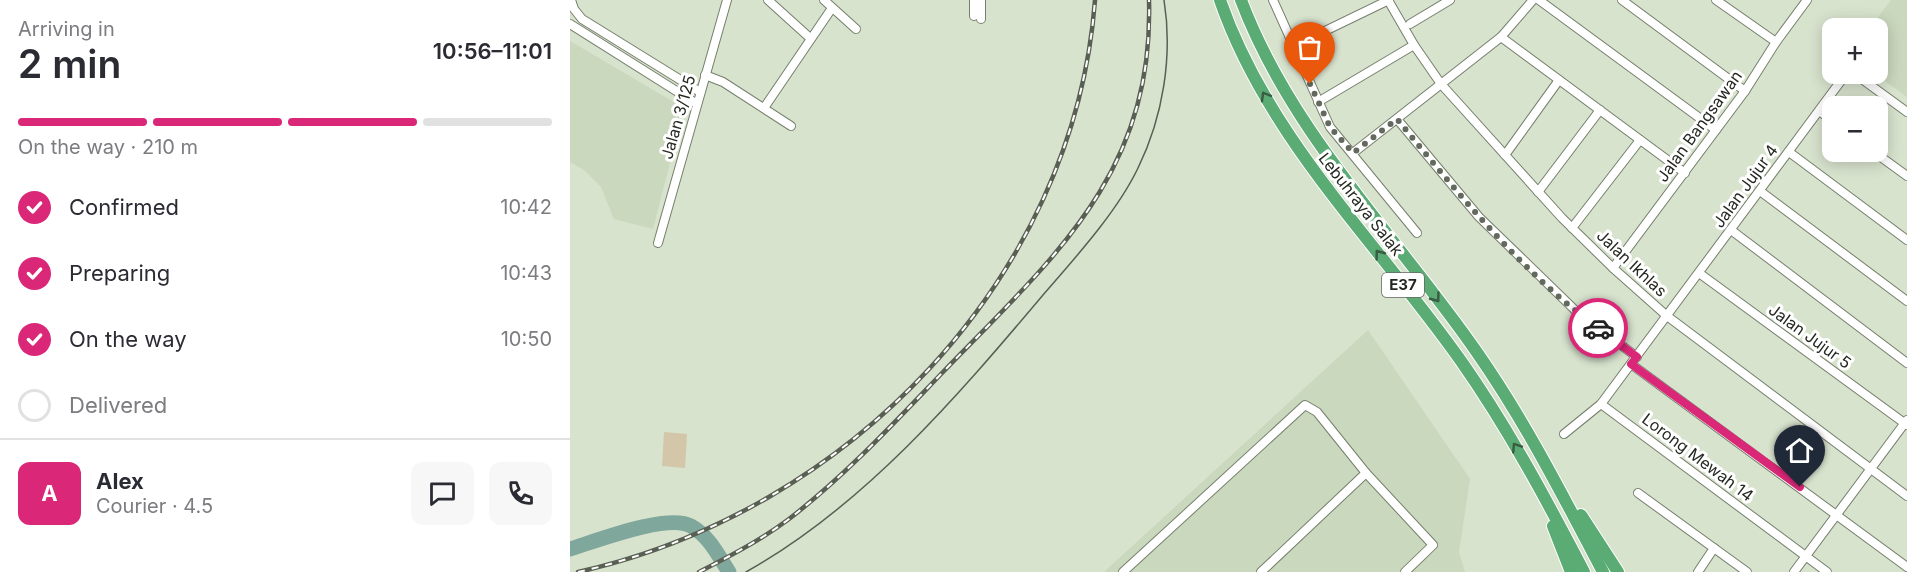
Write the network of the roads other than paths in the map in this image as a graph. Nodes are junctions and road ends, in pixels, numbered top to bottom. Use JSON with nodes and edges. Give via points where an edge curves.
{"nodes":[{"id":1,"x":571,"y":0,"type":"edge"},
{"id":2,"x":727,"y":0,"type":"edge"},
{"id":3,"x":768,"y":0,"type":"edge"},
{"id":4,"x":824,"y":0,"type":"edge"},
{"id":5,"x":974,"y":0,"type":"edge"},
{"id":6,"x":981,"y":0,"type":"edge"},
{"id":7,"x":1220,"y":0,"type":"edge"},
{"id":8,"x":1240,"y":0,"type":"edge"},
{"id":9,"x":1273,"y":0,"type":"edge"},
{"id":10,"x":1389,"y":0,"type":"edge"},
{"id":11,"x":1450,"y":0,"type":"edge"},
{"id":12,"x":1533,"y":0,"type":"edge"},
{"id":13,"x":1539,"y":0,"type":"edge"},
{"id":14,"x":1623,"y":0,"type":"edge"},
{"id":15,"x":1716,"y":0,"type":"edge"},
{"id":16,"x":1807,"y":0,"type":"edge"},
{"id":17,"x":832,"y":8,"type":"junction"},
{"id":18,"x":570,"y":24,"type":"edge"},
{"id":19,"x":1410,"y":24,"type":"dead end"},
{"id":20,"x":856,"y":29,"type":"dead end"},
{"id":21,"x":1501,"y":37,"type":"junction"},
{"id":22,"x":810,"y":38,"type":"junction"},
{"id":23,"x":1776,"y":42,"type":"junction"},
{"id":24,"x":1413,"y":45,"type":"junction"},
{"id":25,"x":1294,"y":46,"type":"junction"},
{"id":26,"x":705,"y":75,"type":"junction"},
{"id":27,"x":1559,"y":80,"type":"junction"},
{"id":28,"x":1441,"y":84,"type":"junction"},
{"id":29,"x":1839,"y":84,"type":"edge"},
{"id":30,"x":1870,"y":84,"type":"edge"},
{"id":31,"x":1746,"y":91,"type":"junction"},
{"id":32,"x":700,"y":92,"type":"junction"},
{"id":33,"x":1318,"y":102,"type":"junction"},
{"id":34,"x":697,"y":104,"type":"junction"},
{"id":35,"x":764,"y":108,"type":"junction"},
{"id":36,"x":1905,"y":108,"type":"edge"},
{"id":37,"x":1600,"y":110,"type":"junction"},
{"id":38,"x":1819,"y":111,"type":"junction"},
{"id":39,"x":1822,"y":113,"type":"edge"},
{"id":40,"x":1397,"y":119,"type":"junction"},
{"id":41,"x":791,"y":126,"type":"dead end"},
{"id":42,"x":1716,"y":130,"type":"junction"},
{"id":43,"x":1640,"y":140,"type":"junction"},
{"id":44,"x":1789,"y":152,"type":"junction"},
{"id":45,"x":1353,"y":153,"type":"junction"},
{"id":46,"x":1505,"y":155,"type":"junction"},
{"id":47,"x":1888,"y":162,"type":"edge"},
{"id":48,"x":1685,"y":173,"type":"junction"},
{"id":49,"x":1907,"y":176,"type":"edge"},
{"id":50,"x":1760,"y":191,"type":"junction"},
{"id":51,"x":1538,"y":192,"type":"junction"},
{"id":52,"x":1572,"y":228,"type":"junction"},
{"id":53,"x":1731,"y":230,"type":"junction"},
{"id":54,"x":1417,"y":233,"type":"dead end"},
{"id":55,"x":1907,"y":240,"type":"edge"},
{"id":56,"x":658,"y":243,"type":"dead end"},
{"id":57,"x":1613,"y":268,"type":"junction"},
{"id":58,"x":1699,"y":273,"type":"junction"},
{"id":59,"x":1907,"y":301,"type":"edge"},
{"id":60,"x":1667,"y":316,"type":"junction"},
{"id":61,"x":1637,"y":357,"type":"junction"},
{"id":62,"x":1907,"y":363,"type":"edge"},
{"id":63,"x":1631,"y":364,"type":"junction"},
{"id":64,"x":1601,"y":404,"type":"junction"},
{"id":65,"x":1906,"y":422,"type":"edge"},
{"id":66,"x":1564,"y":434,"type":"dead end"},
{"id":67,"x":1541,"y":453,"type":"junction"},
{"id":68,"x":1530,"y":467,"type":"junction"},
{"id":69,"x":1870,"y":469,"type":"junction"},
{"id":70,"x":1366,"y":473,"type":"junction"},
{"id":71,"x":1638,"y":493,"type":"dead end"},
{"id":72,"x":1907,"y":496,"type":"edge"},
{"id":73,"x":1837,"y":514,"type":"junction"},
{"id":74,"x":1714,"y":548,"type":"junction"},
{"id":75,"x":1806,"y":557,"type":"junction"},
{"id":76,"x":1907,"y":567,"type":"edge"},
{"id":77,"x":1123,"y":572,"type":"edge"},
{"id":78,"x":1261,"y":572,"type":"edge"},
{"id":79,"x":1405,"y":572,"type":"edge"},
{"id":80,"x":1571,"y":572,"type":"edge"},
{"id":81,"x":1584,"y":572,"type":"edge"},
{"id":82,"x":1603,"y":572,"type":"edge"},
{"id":83,"x":1618,"y":572,"type":"edge"},
{"id":84,"x":1698,"y":572,"type":"edge"},
{"id":85,"x":1747,"y":572,"type":"edge"},
{"id":86,"x":1794,"y":572,"type":"edge"},
{"id":87,"x":1827,"y":572,"type":"edge"}],
"edges":[{"from":1,"to":32,"type":"street","via":[[582,19]]},
{"from":2,"to":26,"type":"street","name":"Jalan 3/125"},
{"from":3,"to":22,"type":"street"},
{"from":4,"to":17,"type":"street"},
{"from":5,"to":6,"type":"street","via":[[977,15]]},
{"from":68,"to":7,"type":"highway","name":"Lebuhraya Salak","number":"E37","one_way":true,"via":[[1460,360],[1280,122],[1255,78]]},
{"from":8,"to":67,"type":"highway","name":"Lebuhraya Salak","number":"E37","one_way":true,"via":[[1283,89],[1475,350]]},
{"from":9,"to":25,"type":"street"},
{"from":10,"to":24,"type":"street","name":"Jalan Ikhlas"},
{"from":10,"to":25,"type":"street"},
{"from":11,"to":19,"type":"street"},
{"from":12,"to":21,"type":"street"},
{"from":13,"to":42,"type":"street"},
{"from":14,"to":31,"type":"street"},
{"from":15,"to":23,"type":"street"},
{"from":16,"to":23,"type":"street","name":"Jalan Bangsawan"},
{"from":17,"to":20,"type":"street"},
{"from":17,"to":22,"type":"street"},
{"from":18,"to":34,"type":"street"},
{"from":21,"to":27,"type":"street"},
{"from":21,"to":28,"type":"street"},
{"from":22,"to":35,"type":"street"},
{"from":23,"to":31,"type":"street","name":"Jalan Bangsawan"},
{"from":24,"to":28,"type":"street","name":"Jalan Ikhlas"},
{"from":24,"to":33,"type":"street"},
{"from":25,"to":33,"type":"street"},
{"from":26,"to":32,"type":"street","name":"Jalan 3/125"},
{"from":26,"to":35,"type":"street"},
{"from":27,"to":37,"type":"street"},
{"from":27,"to":46,"type":"street"},
{"from":28,"to":40,"type":"street"},
{"from":28,"to":46,"type":"street","name":"Jalan Ikhlas"},
{"from":29,"to":38,"type":"street","name":"Jalan Jujur 4"},
{"from":30,"to":36,"type":"street"},
{"from":31,"to":42,"type":"street","name":"Jalan Bangsawan"},
{"from":32,"to":34,"type":"street","name":"Jalan 3/125"},
{"from":33,"to":45,"type":"street","via":[[1330,127]]},
{"from":34,"to":56,"type":"street","name":"Jalan 3/125"},
{"from":35,"to":41,"type":"street"},
{"from":37,"to":43,"type":"street"},
{"from":37,"to":51,"type":"street"},
{"from":38,"to":39,"type":"street"},
{"from":38,"to":44,"type":"street","name":"Jalan Jujur 4"},
{"from":40,"to":45,"type":"street"},
{"from":40,"to":61,"type":"street","via":[[1479,217],[1577,312]]},
{"from":42,"to":48,"type":"street","name":"Jalan Bangsawan"},
{"from":43,"to":48,"type":"street"},
{"from":43,"to":52,"type":"street"},
{"from":44,"to":50,"type":"street","name":"Jalan Jujur 4"},
{"from":44,"to":55,"type":"street"},
{"from":45,"to":54,"type":"street"},
{"from":46,"to":51,"type":"street","name":"Jalan Ikhlas"},
{"from":47,"to":49,"type":"street"},
{"from":48,"to":57,"type":"street","name":"Jalan Bangsawan"},
{"from":50,"to":53,"type":"street","name":"Jalan Jujur 4"},
{"from":50,"to":59,"type":"street"},
{"from":51,"to":52,"type":"street","name":"Jalan Ikhlas"},
{"from":52,"to":57,"type":"street","name":"Jalan Ikhlas"},
{"from":53,"to":58,"type":"street","name":"Jalan Jujur 4"},
{"from":53,"to":62,"type":"street"},
{"from":57,"to":60,"type":"street","name":"Jalan Ikhlas"},
{"from":58,"to":60,"type":"street","name":"Jalan Jujur 4"},
{"from":58,"to":65,"type":"street","name":"Jalan Jujur 5"},
{"from":60,"to":61,"type":"street"},
{"from":60,"to":69,"type":"street","name":"Jalan Ikhlas"},
{"from":61,"to":63,"type":"street"},
{"from":63,"to":64,"type":"street"},
{"from":63,"to":73,"type":"street"},
{"from":64,"to":66,"type":"street"},
{"from":64,"to":75,"type":"street","name":"Lorong Mewah 14"},
{"from":65,"to":69,"type":"street"},
{"from":67,"to":82,"type":"highway","name":"Lebuhraya Salak","number":"E37"},
{"from":67,"to":83,"type":"highway"},
{"from":68,"to":80,"type":"highway"},
{"from":68,"to":81,"type":"highway","name":"Lebuhraya Salak","number":"E37"},
{"from":69,"to":72,"type":"street","name":"Jalan Ikhlas"},
{"from":69,"to":73,"type":"street"},
{"from":70,"to":77,"type":"street","via":[[1317,412],[1305,405]]},
{"from":70,"to":78,"type":"street"},
{"from":70,"to":79,"type":"street","via":[[1433,545]]},
{"from":71,"to":74,"type":"street"},
{"from":73,"to":75,"type":"street"},
{"from":73,"to":76,"type":"street"},
{"from":74,"to":84,"type":"street"},
{"from":74,"to":85,"type":"street"},
{"from":75,"to":86,"type":"street"},
{"from":75,"to":87,"type":"street","name":"Lorong Mewah 14"}]}
